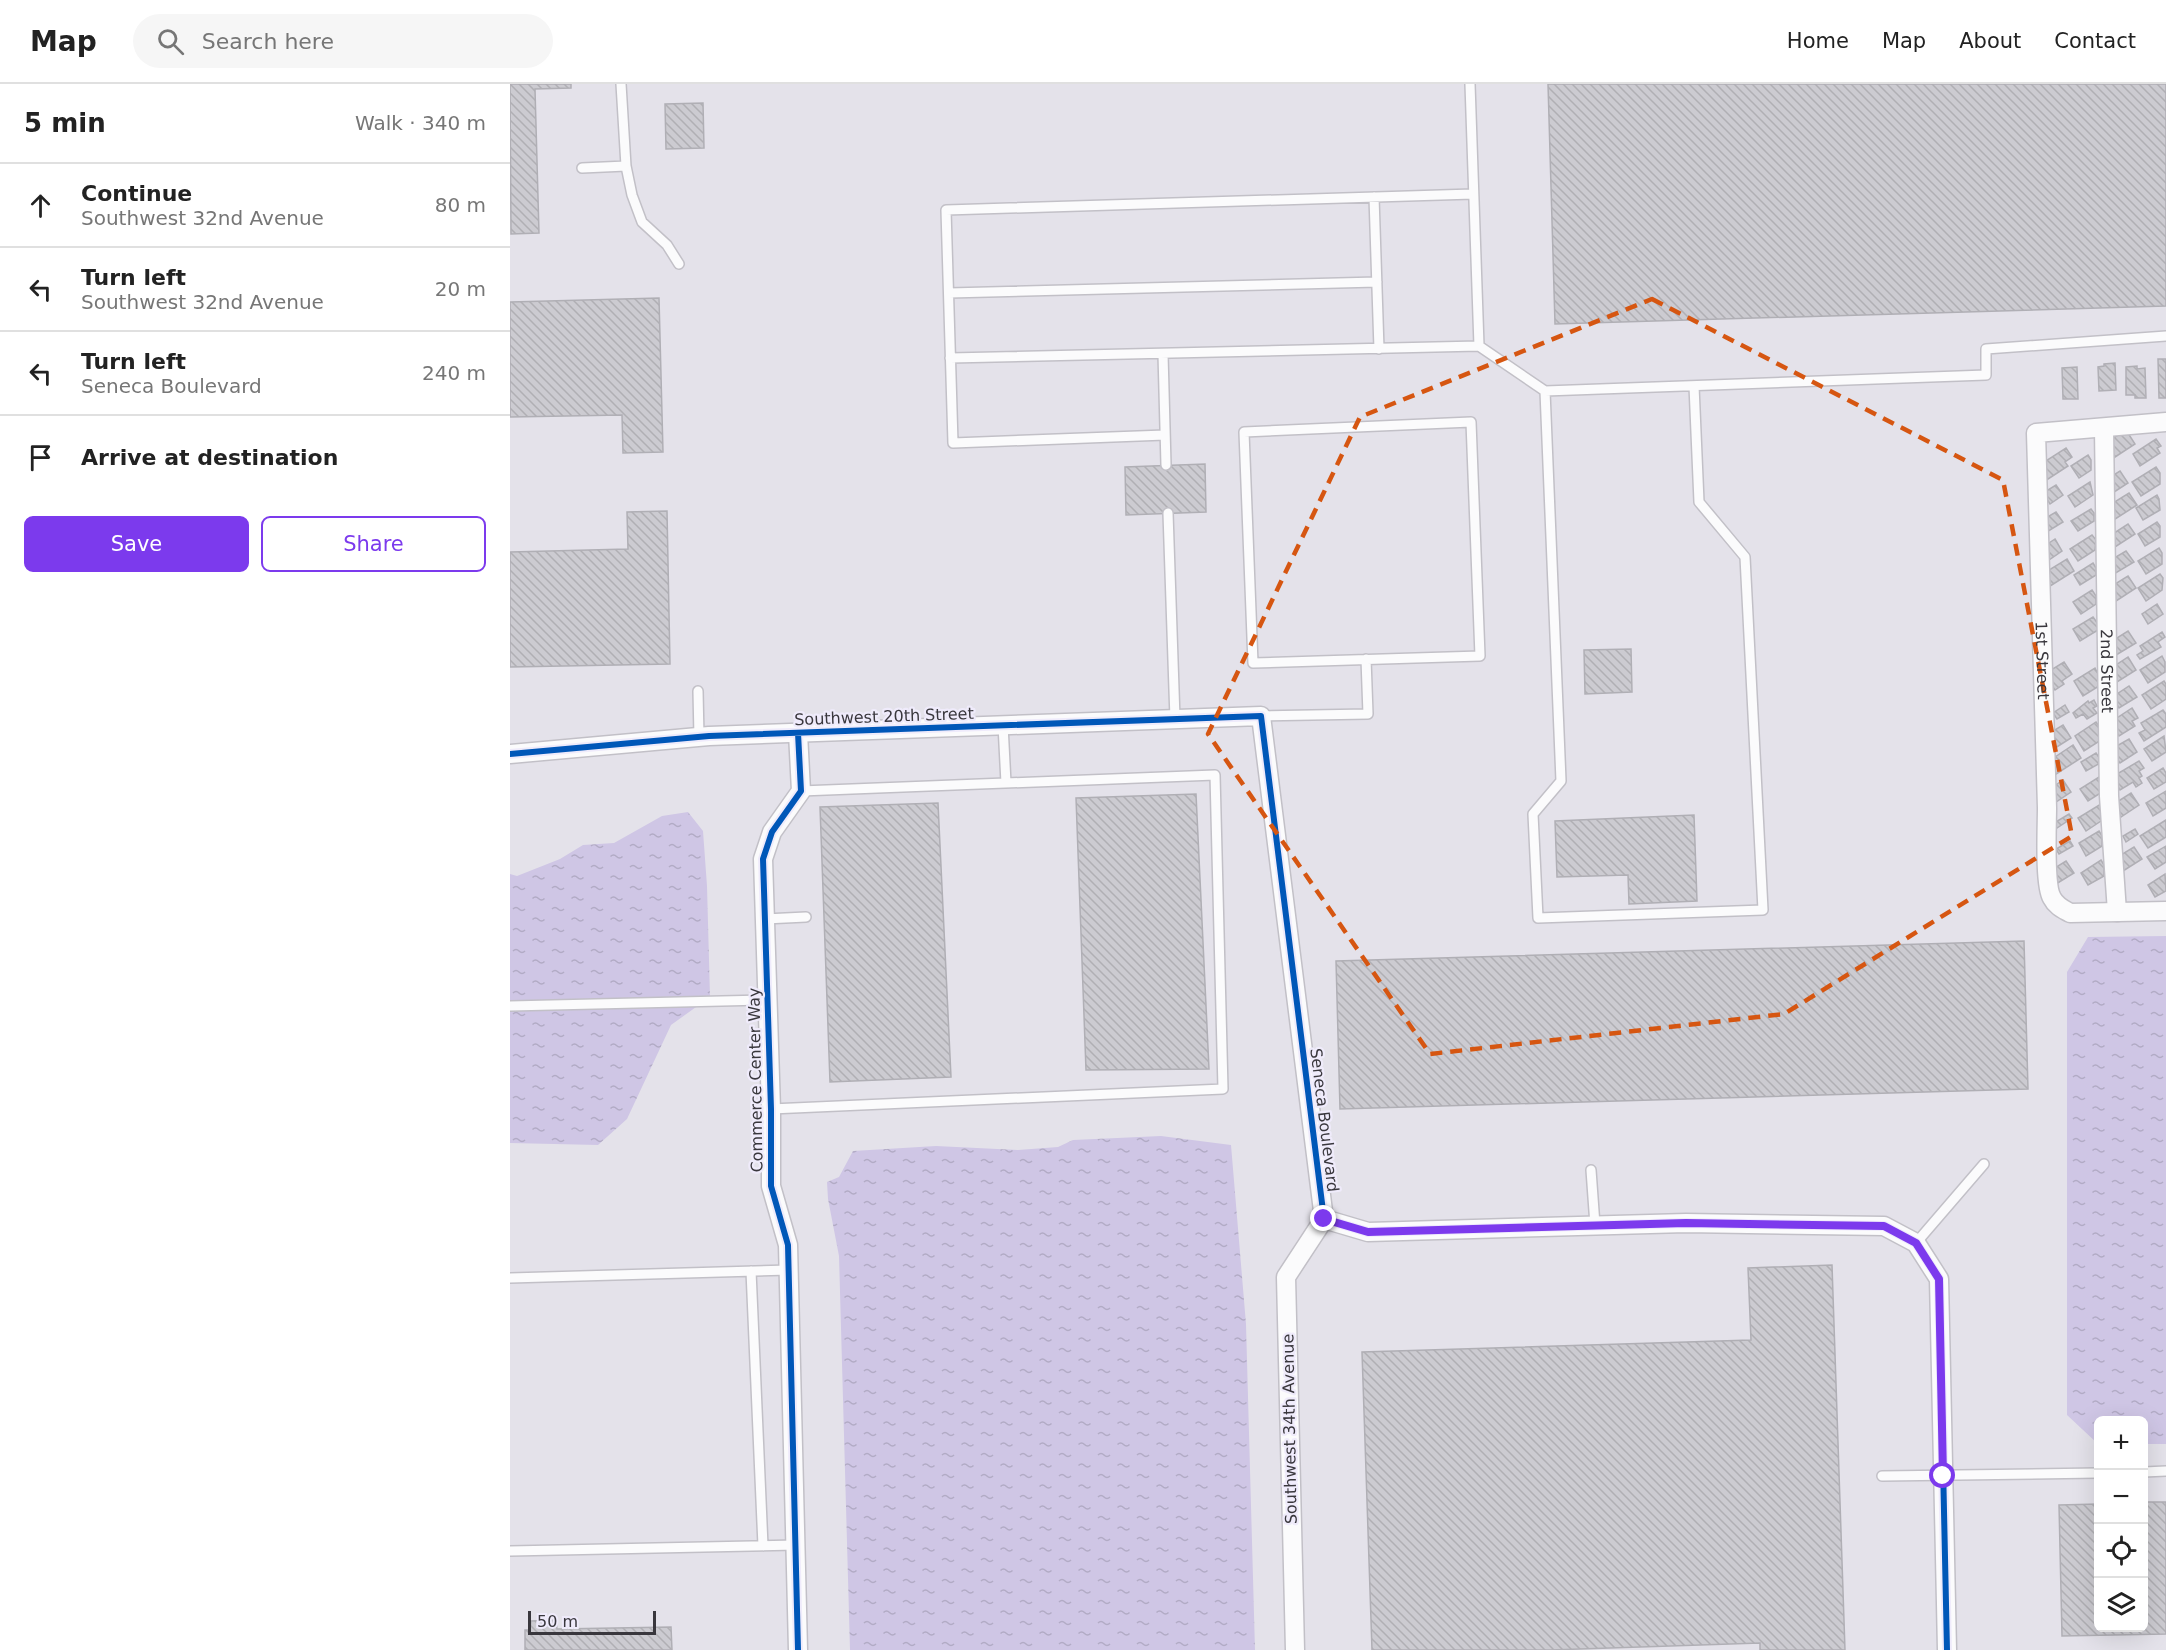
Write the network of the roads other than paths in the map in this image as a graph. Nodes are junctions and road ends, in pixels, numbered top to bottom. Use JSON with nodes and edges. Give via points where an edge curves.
{"nodes":[{"id":1,"x":621,"y":84,"type":"edge"},
{"id":2,"x":1470,"y":84,"type":"edge"},
{"id":3,"x":626,"y":166,"type":"junction"},
{"id":4,"x":582,"y":168,"type":"dead end"},
{"id":5,"x":1473,"y":194,"type":"junction"},
{"id":6,"x":1374,"y":197,"type":"junction"},
{"id":7,"x":679,"y":264,"type":"dead end"},
{"id":8,"x":1377,"y":282,"type":"junction"},
{"id":9,"x":949,"y":293,"type":"junction"},
{"id":10,"x":2166,"y":336,"type":"edge"},
{"id":11,"x":1479,"y":346,"type":"junction"},
{"id":12,"x":1379,"y":349,"type":"junction"},
{"id":13,"x":1163,"y":354,"type":"junction"},
{"id":14,"x":950,"y":358,"type":"junction"},
{"id":15,"x":1694,"y":386,"type":"junction"},
{"id":16,"x":1545,"y":391,"type":"junction"},
{"id":17,"x":2166,"y":423,"type":"edge"},
{"id":18,"x":2103,"y":429,"type":"junction"},
{"id":19,"x":1165,"y":435,"type":"junction"},
{"id":20,"x":1166,"y":465,"type":"dead end"},
{"id":21,"x":1168,"y":513,"type":"dead end"},
{"id":22,"x":1366,"y":659,"type":"junction"},
{"id":23,"x":698,"y":691,"type":"dead end"},
{"id":24,"x":1261,"y":716,"type":"junction"},
{"id":25,"x":1174,"y":719,"type":"junction"},
{"id":26,"x":1003,"y":725,"type":"junction"},
{"id":27,"x":798,"y":733,"type":"junction"},
{"id":28,"x":699,"y":737,"type":"junction"},
{"id":29,"x":510,"y":754,"type":"edge"},
{"id":30,"x":1006,"y":783,"type":"junction"},
{"id":31,"x":801,"y":790,"type":"junction"},
{"id":32,"x":2166,"y":910,"type":"edge"},
{"id":33,"x":2117,"y":912,"type":"junction"},
{"id":34,"x":806,"y":917,"type":"dead end"},
{"id":35,"x":765,"y":919,"type":"junction"},
{"id":36,"x":767,"y":1000,"type":"junction"},
{"id":37,"x":510,"y":1006,"type":"edge"},
{"id":38,"x":771,"y":1109,"type":"junction"},
{"id":39,"x":1984,"y":1164,"type":"dead end"},
{"id":40,"x":1591,"y":1170,"type":"dead end"},
{"id":41,"x":1324,"y":1219,"type":"junction"},
{"id":42,"x":1595,"y":1225,"type":"junction"},
{"id":43,"x":1916,"y":1243,"type":"junction"},
{"id":44,"x":789,"y":1270,"type":"junction"},
{"id":45,"x":752,"y":1271,"type":"junction"},
{"id":46,"x":510,"y":1278,"type":"edge"},
{"id":47,"x":2166,"y":1471,"type":"edge"},
{"id":48,"x":2148,"y":1472,"type":"edge"},
{"id":49,"x":2094,"y":1473,"type":"edge"},
{"id":50,"x":1882,"y":1476,"type":"dead end"},
{"id":51,"x":1943,"y":1476,"type":"junction"},
{"id":52,"x":796,"y":1545,"type":"junction"},
{"id":53,"x":763,"y":1546,"type":"junction"},
{"id":54,"x":510,"y":1551,"type":"edge"},
{"id":55,"x":798,"y":1650,"type":"edge"},
{"id":56,"x":1294,"y":1650,"type":"edge"},
{"id":57,"x":1947,"y":1650,"type":"edge"}],
"edges":[{"from":1,"to":3,"type":"lane"},
{"from":2,"to":5,"type":"lane"},
{"from":3,"to":4,"type":"lane"},
{"from":3,"to":7,"type":"lane","via":[[642,222],[667,245]]},
{"from":5,"to":6,"type":"lane"},
{"from":5,"to":11,"type":"lane"},
{"from":6,"to":8,"type":"lane"},
{"from":6,"to":9,"type":"lane","via":[[946,210]]},
{"from":8,"to":9,"type":"lane"},
{"from":8,"to":12,"type":"lane"},
{"from":9,"to":14,"type":"lane"},
{"from":10,"to":15,"type":"lane","via":[[1986,350],[1986,375]]},
{"from":11,"to":12,"type":"lane"},
{"from":11,"to":16,"type":"lane"},
{"from":12,"to":13,"type":"lane"},
{"from":13,"to":14,"type":"lane"},
{"from":13,"to":19,"type":"lane"},
{"from":14,"to":19,"type":"lane","via":[[953,443]]},
{"from":15,"to":16,"type":"lane"},
{"from":15,"to":16,"type":"lane","via":[[1699,502],[1745,557],[1763,910],[1538,918],[1533,814],[1561,781]]},
{"from":17,"to":18,"type":"street","name":"1st Street"},
{"from":18,"to":33,"type":"street","name":"2nd Street","via":[[2109,796]]},
{"from":18,"to":33,"type":"street","name":"1st Street","via":[[2036,433],[2048,808],[2046,853],[2050,897],[2061,908],[2070,913]]},
{"from":19,"to":20,"type":"lane"},
{"from":21,"to":25,"type":"lane"},
{"from":22,"to":22,"type":"lane","via":[[1480,656],[1471,422],[1244,432],[1253,663]]},
{"from":22,"to":24,"type":"lane","via":[[1368,714]]},
{"from":23,"to":28,"type":"lane"},
{"from":24,"to":25,"type":"street","name":"Southwest 20th Street"},
{"from":24,"to":41,"type":"street","name":"Seneca Boulevard"},
{"from":25,"to":26,"type":"street","name":"Southwest 20th Street"},
{"from":26,"to":27,"type":"street","name":"Southwest 20th Street"},
{"from":26,"to":30,"type":"lane"},
{"from":27,"to":28,"type":"street","name":"Southwest 20th Street"},
{"from":27,"to":31,"type":"street"},
{"from":28,"to":29,"type":"street","name":"Southwest 20th Street"},
{"from":30,"to":31,"type":"lane"},
{"from":30,"to":38,"type":"lane","via":[[1215,775],[1223,1089]]},
{"from":31,"to":35,"type":"street","name":"Commerce Center Way","via":[[772,832],[763,859]]},
{"from":32,"to":33,"type":"street","name":"1st Street"},
{"from":34,"to":35,"type":"lane"},
{"from":35,"to":36,"type":"street","name":"Commerce Center Way"},
{"from":36,"to":37,"type":"lane"},
{"from":36,"to":38,"type":"street","name":"Commerce Center Way"},
{"from":38,"to":44,"type":"street","name":"Commerce Center Way","via":[[771,1186],[788,1245]]},
{"from":39,"to":43,"type":"lane"},
{"from":40,"to":42,"type":"lane"},
{"from":41,"to":42,"type":"street","via":[[1368,1232]]},
{"from":41,"to":56,"type":"street","name":"Southwest 34th Avenue","via":[[1286,1277]]},
{"from":42,"to":43,"type":"street","via":[[1884,1226]]},
{"from":43,"to":51,"type":"street","via":[[1939,1279]]},
{"from":44,"to":45,"type":"lane"},
{"from":44,"to":52,"type":"street","name":"Commerce Center Way"},
{"from":45,"to":46,"type":"lane"},
{"from":45,"to":53,"type":"lane"},
{"from":47,"to":48,"type":"lane"},
{"from":49,"to":51,"type":"lane"},
{"from":50,"to":51,"type":"lane"},
{"from":51,"to":57,"type":"street"},
{"from":52,"to":53,"type":"lane"},
{"from":52,"to":55,"type":"street","name":"Commerce Center Way"},
{"from":53,"to":54,"type":"lane"}]}
